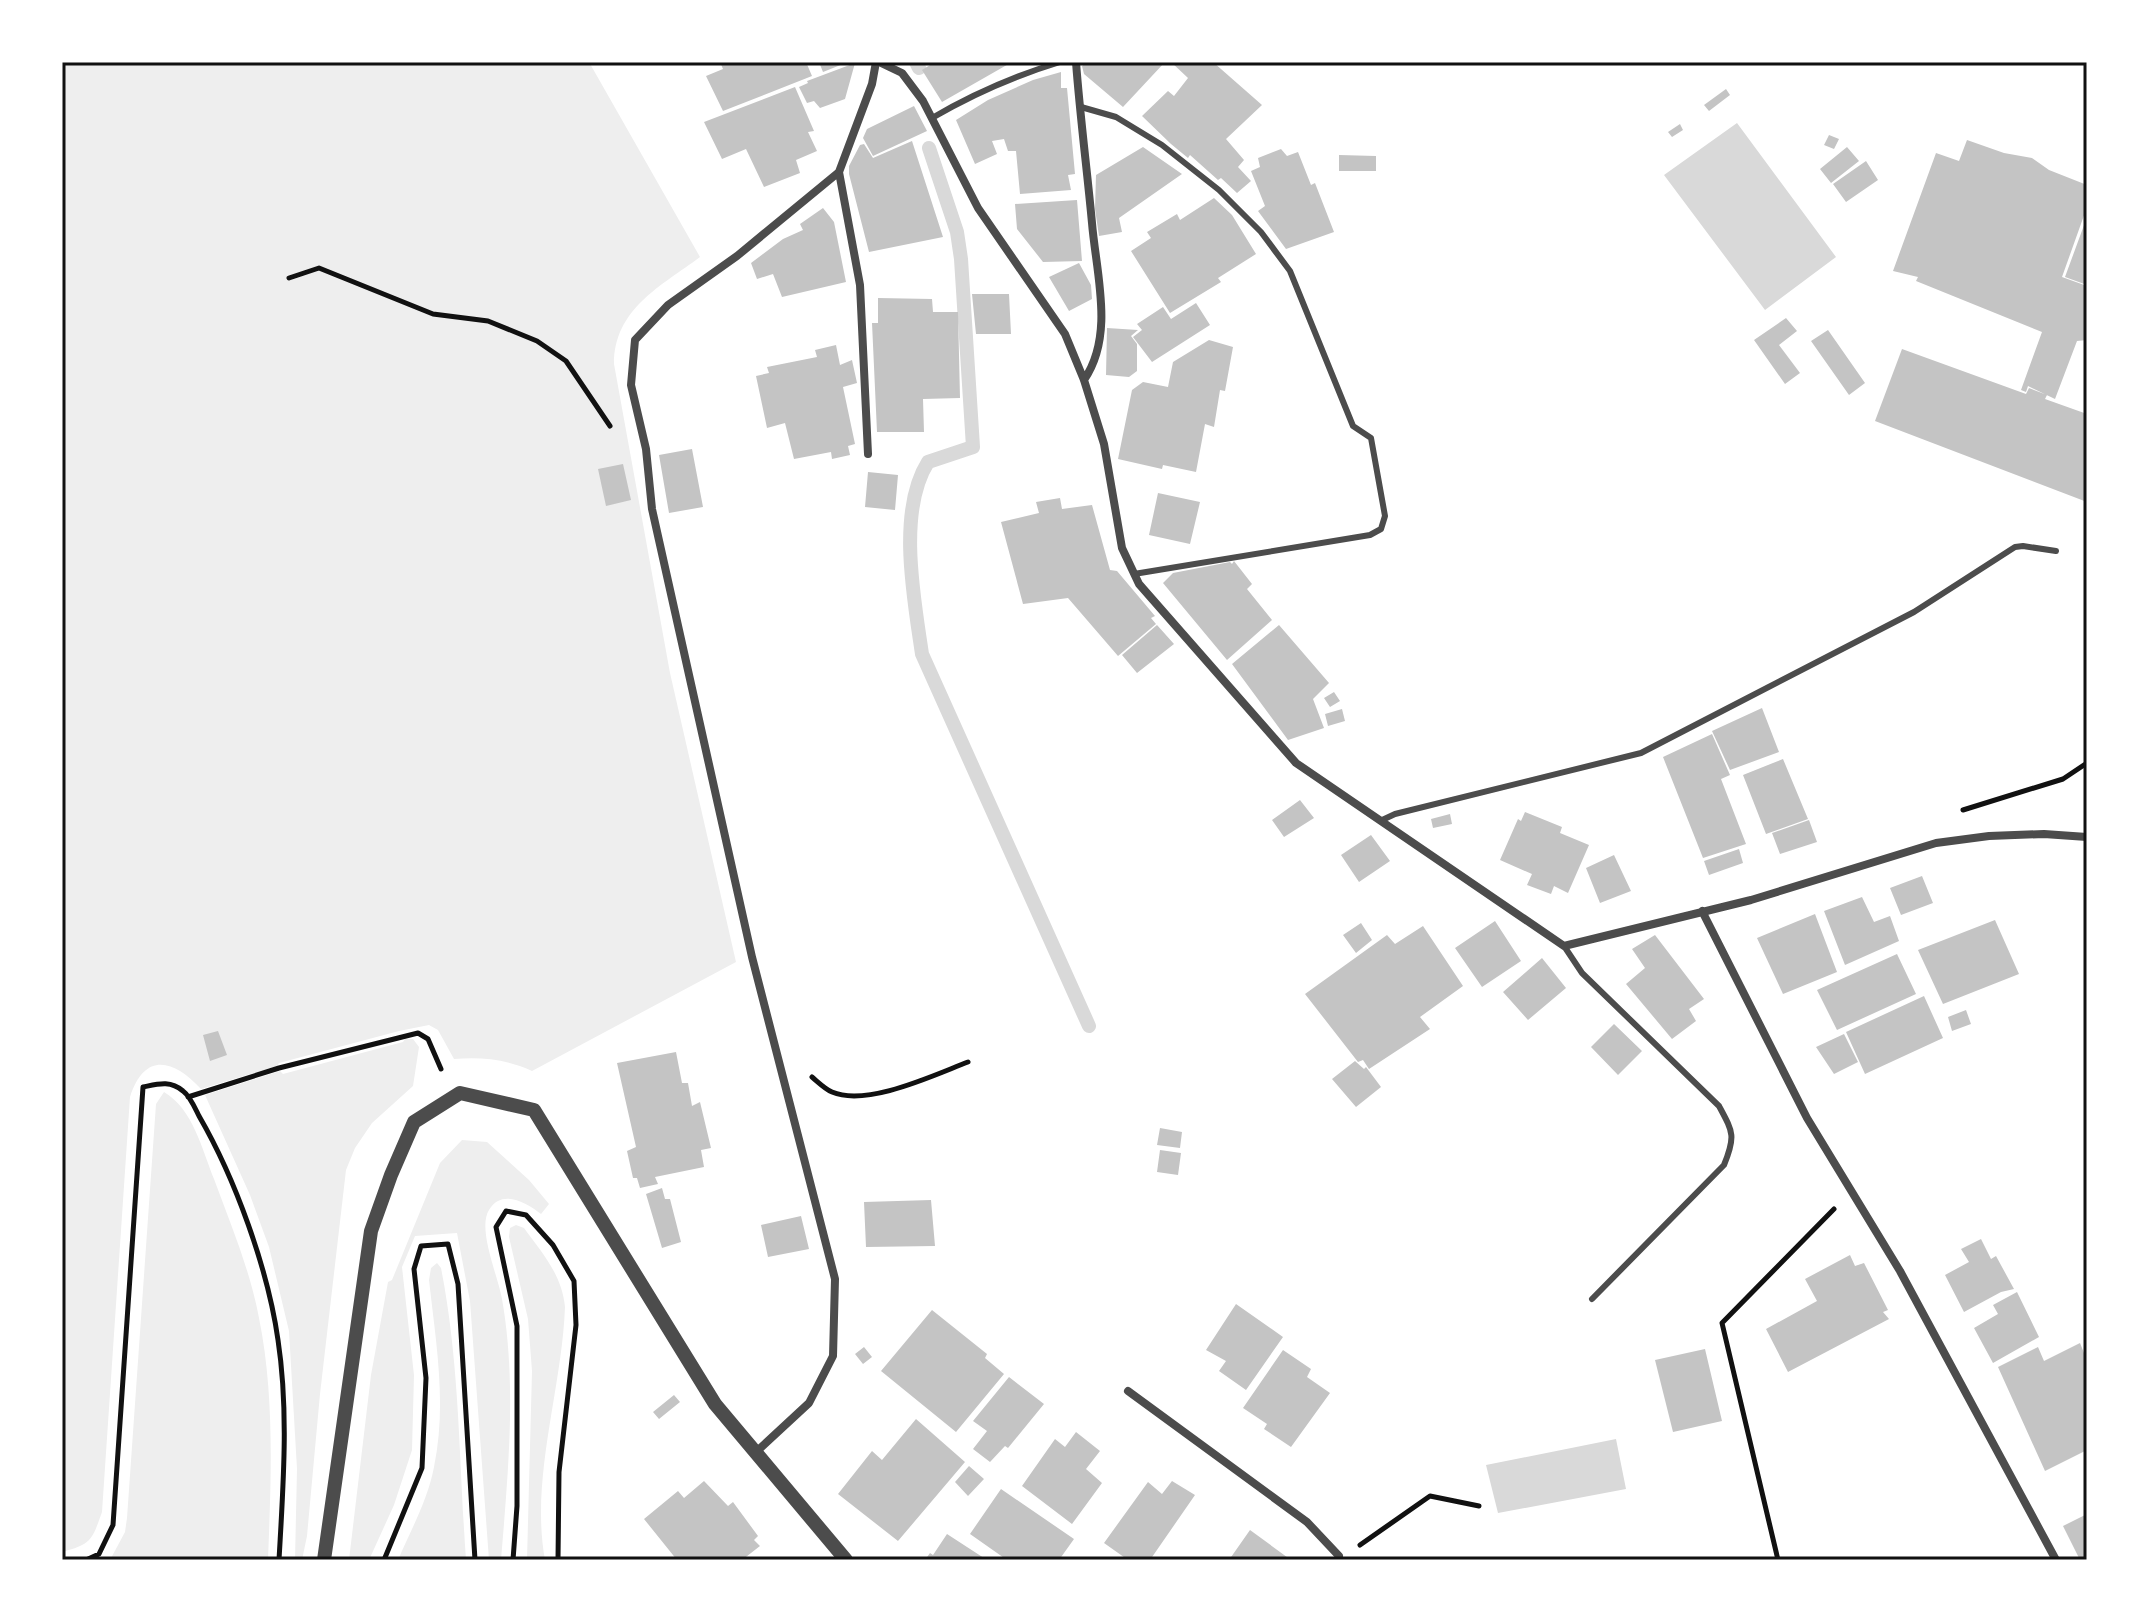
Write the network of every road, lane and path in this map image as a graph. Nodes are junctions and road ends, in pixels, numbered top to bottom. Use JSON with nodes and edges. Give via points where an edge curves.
{"nodes":[{"id":1,"x":877,"y":62,"type":"edge"},
{"id":2,"x":1060,"y":62,"type":"edge"},
{"id":3,"x":1076,"y":62,"type":"edge"},
{"id":4,"x":1081,"y":107,"type":"junction"},
{"id":5,"x":932,"y":118,"type":"junction"},
{"id":6,"x":839,"y":172,"type":"junction"},
{"id":7,"x":289,"y":278,"type":"dead end"},
{"id":8,"x":1084,"y":380,"type":"junction"},
{"id":9,"x":868,"y":454,"type":"dead end"},
{"id":10,"x":646,"y":457,"type":"junction"},
{"id":11,"x":2056,"y":551,"type":"dead end"},
{"id":12,"x":1134,"y":574,"type":"junction"},
{"id":13,"x":1380,"y":821,"type":"junction"},
{"id":14,"x":2087,"y":837,"type":"edge"},
{"id":15,"x":1702,"y":911,"type":"junction"},
{"id":16,"x":1564,"y":946,"type":"junction"},
{"id":17,"x":778,"y":1062,"type":"junction"},
{"id":18,"x":968,"y":1062,"type":"dead end"},
{"id":19,"x":188,"y":1097,"type":"junction"},
{"id":20,"x":453,"y":1098,"type":"junction"},
{"id":21,"x":1592,"y":1299,"type":"dead end"},
{"id":22,"x":1128,"y":1391,"type":"dead end"},
{"id":23,"x":755,"y":1453,"type":"junction"},
{"id":24,"x":1479,"y":1506,"type":"dead end"},
{"id":25,"x":1338,"y":1558,"type":"edge"},
{"id":26,"x":86,"y":1560,"type":"edge"},
{"id":27,"x":279,"y":1560,"type":"edge"},
{"id":28,"x":324,"y":1560,"type":"edge"},
{"id":29,"x":384,"y":1560,"type":"edge"},
{"id":30,"x":475,"y":1560,"type":"edge"},
{"id":31,"x":513,"y":1560,"type":"edge"},
{"id":32,"x":558,"y":1560,"type":"edge"},
{"id":33,"x":846,"y":1560,"type":"edge"},
{"id":34,"x":2056,"y":1560,"type":"edge"}],
"edges":[{"from":1,"to":5,"type":"street","via":[[902,73]]},
{"from":1,"to":6,"type":"street"},
{"from":2,"to":5,"type":"lane","via":[[973,95]]},
{"from":3,"to":4,"type":"street"},
{"from":4,"to":8,"type":"street","via":[[1102,292],[1095,365]]},
{"from":4,"to":12,"type":"lane","via":[[1116,117],[1162,145],[1219,190],[1290,271],[1353,426],[1371,438],[1385,516],[1381,529],[1370,535]]},
{"from":5,"to":8,"type":"street","via":[[978,208],[1065,334]]},
{"from":6,"to":9,"type":"street","via":[[860,285]]},
{"from":6,"to":10,"type":"street","via":[[668,305],[635,340],[631,385]]},
{"from":7,"to":10,"type":"path","via":[[319,268],[433,314],[488,321],[537,341],[566,361],[624,447]]},
{"from":8,"to":12,"type":"street","via":[[1104,444],[1122,548]]},
{"from":10,"to":17,"type":"street","via":[[652,509]]},
{"from":11,"to":13,"type":"lane","via":[[2015,547],[1914,612],[1641,753]]},
{"from":12,"to":13,"type":"street","via":[[1296,763]]},
{"from":13,"to":16,"type":"street"},
{"from":14,"to":15,"type":"street","via":[[1989,836],[1936,843]]},
{"from":15,"to":16,"type":"street"},
{"from":15,"to":34,"type":"street","via":[[1807,1118],[1900,1271]]},
{"from":16,"to":21,"type":"lane","via":[[1582,973],[1719,1106],[1733,1132],[1724,1165]]},
{"from":17,"to":18,"type":"path","via":[[796,1063],[832,1092],[851,1096],[876,1094]]},
{"from":17,"to":23,"type":"street","via":[[835,1279],[836,1319],[833,1356],[809,1403]]},
{"from":19,"to":20,"type":"path","via":[[418,1033],[428,1039]]},
{"from":19,"to":26,"type":"path","via":[[168,1082],[143,1087],[113,1525],[99,1554]]},
{"from":19,"to":27,"type":"path","via":[[212,1138],[268,1286],[279,1342],[285,1458]]},
{"from":20,"to":23,"type":"street","via":[[460,1093],[534,1110],[715,1404]]},
{"from":20,"to":28,"type":"street","via":[[414,1122],[371,1231]]},
{"from":22,"to":25,"type":"street","via":[[1307,1522]]},
{"from":23,"to":33,"type":"street"},
{"from":24,"to":25,"type":"path","via":[[1430,1496]]},
{"from":29,"to":30,"type":"path","via":[[422,1468],[426,1378],[414,1269],[421,1246],[448,1244],[458,1284]]},
{"from":31,"to":32,"type":"path","via":[[517,1326],[496,1227],[506,1211],[526,1215],[553,1245],[574,1281],[576,1325],[559,1472]]}]}
